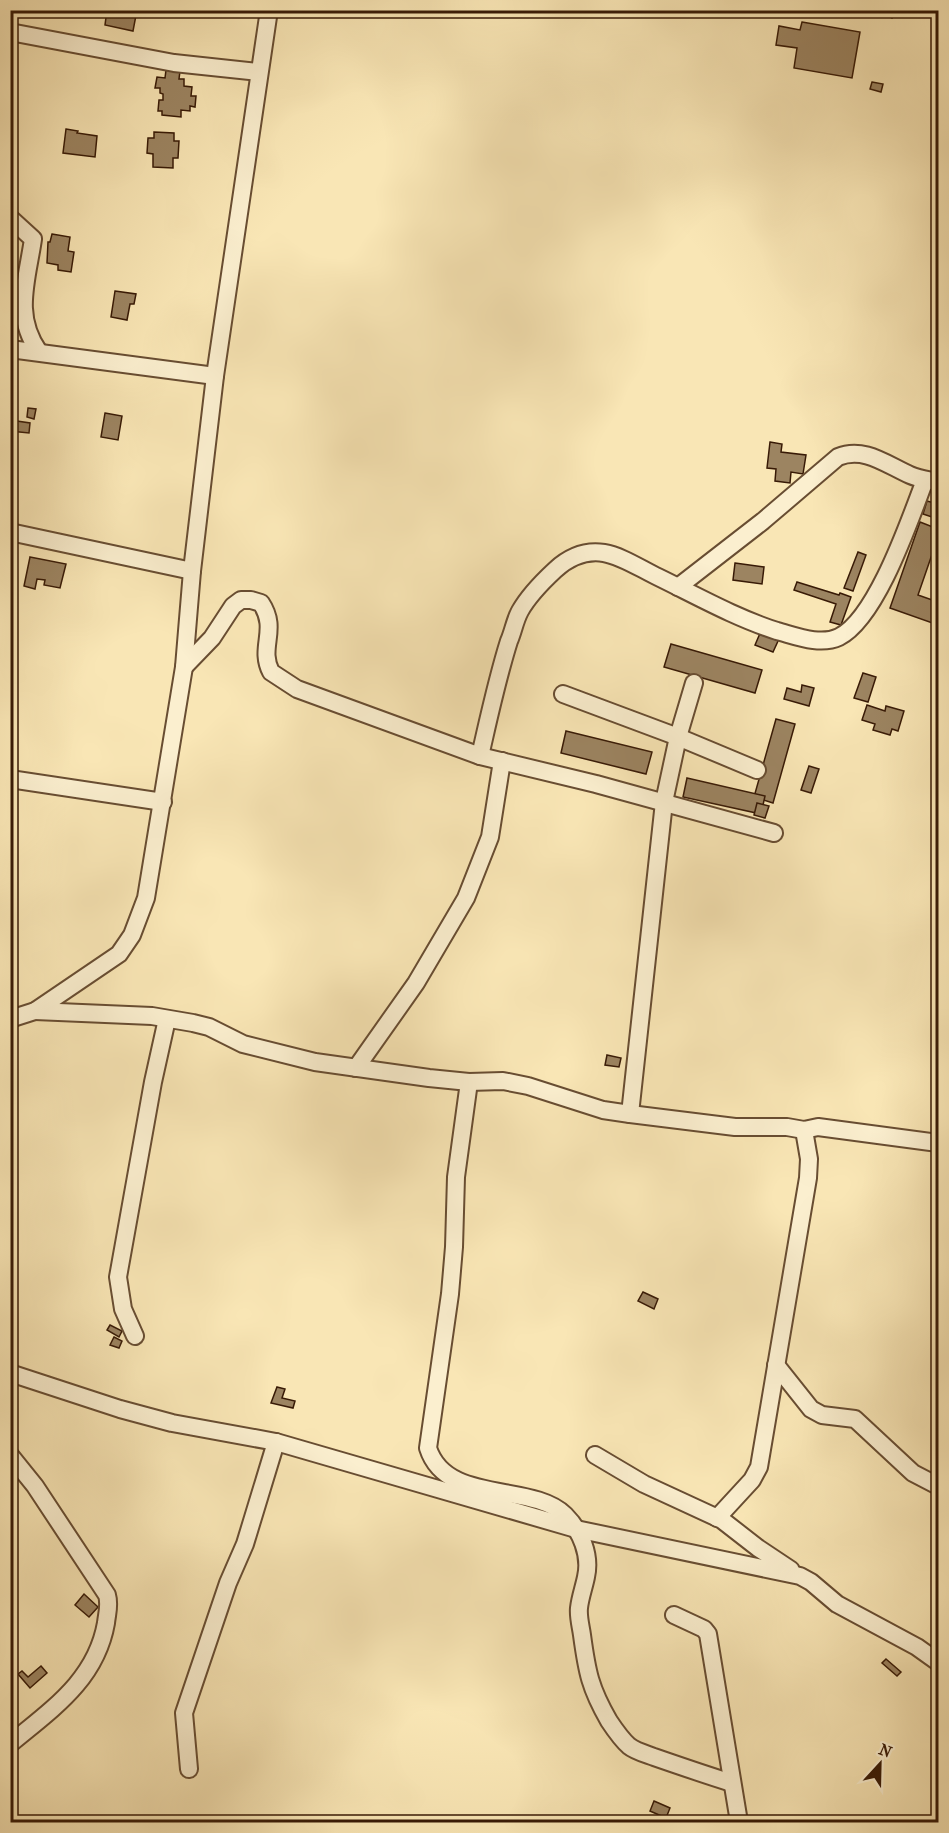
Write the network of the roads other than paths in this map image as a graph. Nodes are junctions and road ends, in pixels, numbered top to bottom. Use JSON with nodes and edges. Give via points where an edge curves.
{"nodes":[{"id":1,"x":269,"y":10,"type":"edge"},
{"id":2,"x":10,"y":32,"type":"edge"},
{"id":3,"x":259,"y":72,"type":"junction"},
{"id":4,"x":10,"y":218,"type":"edge"},
{"id":5,"x":10,"y":349,"type":"edge"},
{"id":6,"x":39,"y":352,"type":"junction"},
{"id":7,"x":215,"y":376,"type":"junction"},
{"id":8,"x":932,"y":481,"type":"edge"},
{"id":9,"x":10,"y":532,"type":"edge"},
{"id":10,"x":192,"y":571,"type":"junction"},
{"id":11,"x":678,"y":587,"type":"junction"},
{"id":12,"x":184,"y":667,"type":"junction"},
{"id":13,"x":694,"y":683,"type":"dead end"},
{"id":14,"x":563,"y":694,"type":"dead end"},
{"id":15,"x":678,"y":738,"type":"junction"},
{"id":16,"x":480,"y":756,"type":"junction"},
{"id":17,"x":502,"y":761,"type":"junction"},
{"id":18,"x":757,"y":770,"type":"dead end"},
{"id":19,"x":10,"y":778,"type":"edge"},
{"id":20,"x":163,"y":802,"type":"junction"},
{"id":21,"x":664,"y":802,"type":"junction"},
{"id":22,"x":774,"y":833,"type":"dead end"},
{"id":23,"x":35,"y":1011,"type":"junction"},
{"id":24,"x":10,"y":1019,"type":"edge"},
{"id":25,"x":167,"y":1019,"type":"junction"},
{"id":26,"x":356,"y":1068,"type":"junction"},
{"id":27,"x":469,"y":1082,"type":"junction"},
{"id":28,"x":630,"y":1114,"type":"junction"},
{"id":29,"x":804,"y":1130,"type":"junction"},
{"id":30,"x":939,"y":1143,"type":"edge"},
{"id":31,"x":135,"y":1336,"type":"dead end"},
{"id":32,"x":776,"y":1365,"type":"junction"},
{"id":33,"x":10,"y":1373,"type":"edge"},
{"id":34,"x":276,"y":1442,"type":"junction"},
{"id":35,"x":10,"y":1455,"type":"edge"},
{"id":36,"x":595,"y":1455,"type":"dead end"},
{"id":37,"x":939,"y":1486,"type":"edge"},
{"id":38,"x":717,"y":1518,"type":"junction"},
{"id":39,"x":576,"y":1529,"type":"junction"},
{"id":40,"x":800,"y":1576,"type":"junction"},
{"id":41,"x":674,"y":1615,"type":"dead end"},
{"id":42,"x":939,"y":1662,"type":"edge"},
{"id":43,"x":10,"y":1744,"type":"edge"},
{"id":44,"x":189,"y":1769,"type":"dead end"},
{"id":45,"x":732,"y":1783,"type":"junction"},
{"id":46,"x":739,"y":1822,"type":"edge"}],
"edges":[{"from":1,"to":3,"type":"street"},
{"from":2,"to":3,"type":"street","via":[[174,63]]},
{"from":3,"to":7,"type":"street"},
{"from":4,"to":6,"type":"street","via":[[33,239],[23,306],[25,323]]},
{"from":5,"to":6,"type":"street"},
{"from":6,"to":7,"type":"street"},
{"from":7,"to":10,"type":"street"},
{"from":8,"to":11,"type":"street","via":[[912,476],[867,454],[849,452]]},
{"from":8,"to":11,"type":"street","via":[[872,603],[839,637],[817,641],[766,628]]},
{"from":9,"to":10,"type":"street"},
{"from":10,"to":12,"type":"street"},
{"from":11,"to":16,"type":"street","via":[[605,553],[585,553],[566,560],[536,587],[519,613],[500,671]]},
{"from":12,"to":16,"type":"street","via":[[212,638],[233,606],[241,600],[261,603],[269,617],[267,665],[284,682]]},
{"from":12,"to":20,"type":"street"},
{"from":13,"to":15,"type":"street"},
{"from":14,"to":15,"type":"street"},
{"from":15,"to":18,"type":"street"},
{"from":15,"to":21,"type":"street"},
{"from":16,"to":17,"type":"street"},
{"from":17,"to":21,"type":"street"},
{"from":17,"to":26,"type":"street","via":[[490,837],[466,898],[416,983]]},
{"from":19,"to":20,"type":"street"},
{"from":20,"to":23,"type":"street","via":[[146,898],[132,935],[118,954]]},
{"from":21,"to":22,"type":"street"},
{"from":21,"to":28,"type":"street"},
{"from":23,"to":24,"type":"street"},
{"from":23,"to":25,"type":"street"},
{"from":25,"to":26,"type":"street","via":[[209,1027],[263,1050]]},
{"from":25,"to":31,"type":"street","via":[[118,1277],[123,1309]]},
{"from":26,"to":27,"type":"street"},
{"from":27,"to":28,"type":"street","via":[[528,1086],[590,1107]]},
{"from":27,"to":39,"type":"street","via":[[456,1177],[450,1294],[428,1448],[437,1466],[447,1474],[473,1487],[544,1504],[564,1514]]},
{"from":28,"to":29,"type":"street","via":[[735,1127]]},
{"from":29,"to":30,"type":"street","via":[[818,1127]]},
{"from":29,"to":32,"type":"street","via":[[808,1178]]},
{"from":32,"to":37,"type":"street","via":[[811,1409],[822,1415],[855,1419],[913,1473]]},
{"from":32,"to":38,"type":"street","via":[[759,1467]]},
{"from":33,"to":34,"type":"street","via":[[172,1424]]},
{"from":34,"to":39,"type":"street"},
{"from":34,"to":44,"type":"street","via":[[245,1544],[184,1713]]},
{"from":35,"to":43,"type":"street","via":[[35,1486],[108,1600],[102,1642],[86,1675],[61,1702]]},
{"from":36,"to":38,"type":"street","via":[[644,1484]]},
{"from":38,"to":40,"type":"street"},
{"from":39,"to":40,"type":"street"},
{"from":39,"to":45,"type":"street","via":[[588,1557],[579,1612],[587,1671],[595,1696],[616,1733],[638,1751]]},
{"from":40,"to":42,"type":"street","via":[[837,1604]]},
{"from":41,"to":45,"type":"street","via":[[708,1634]]},
{"from":45,"to":46,"type":"street"}]}
